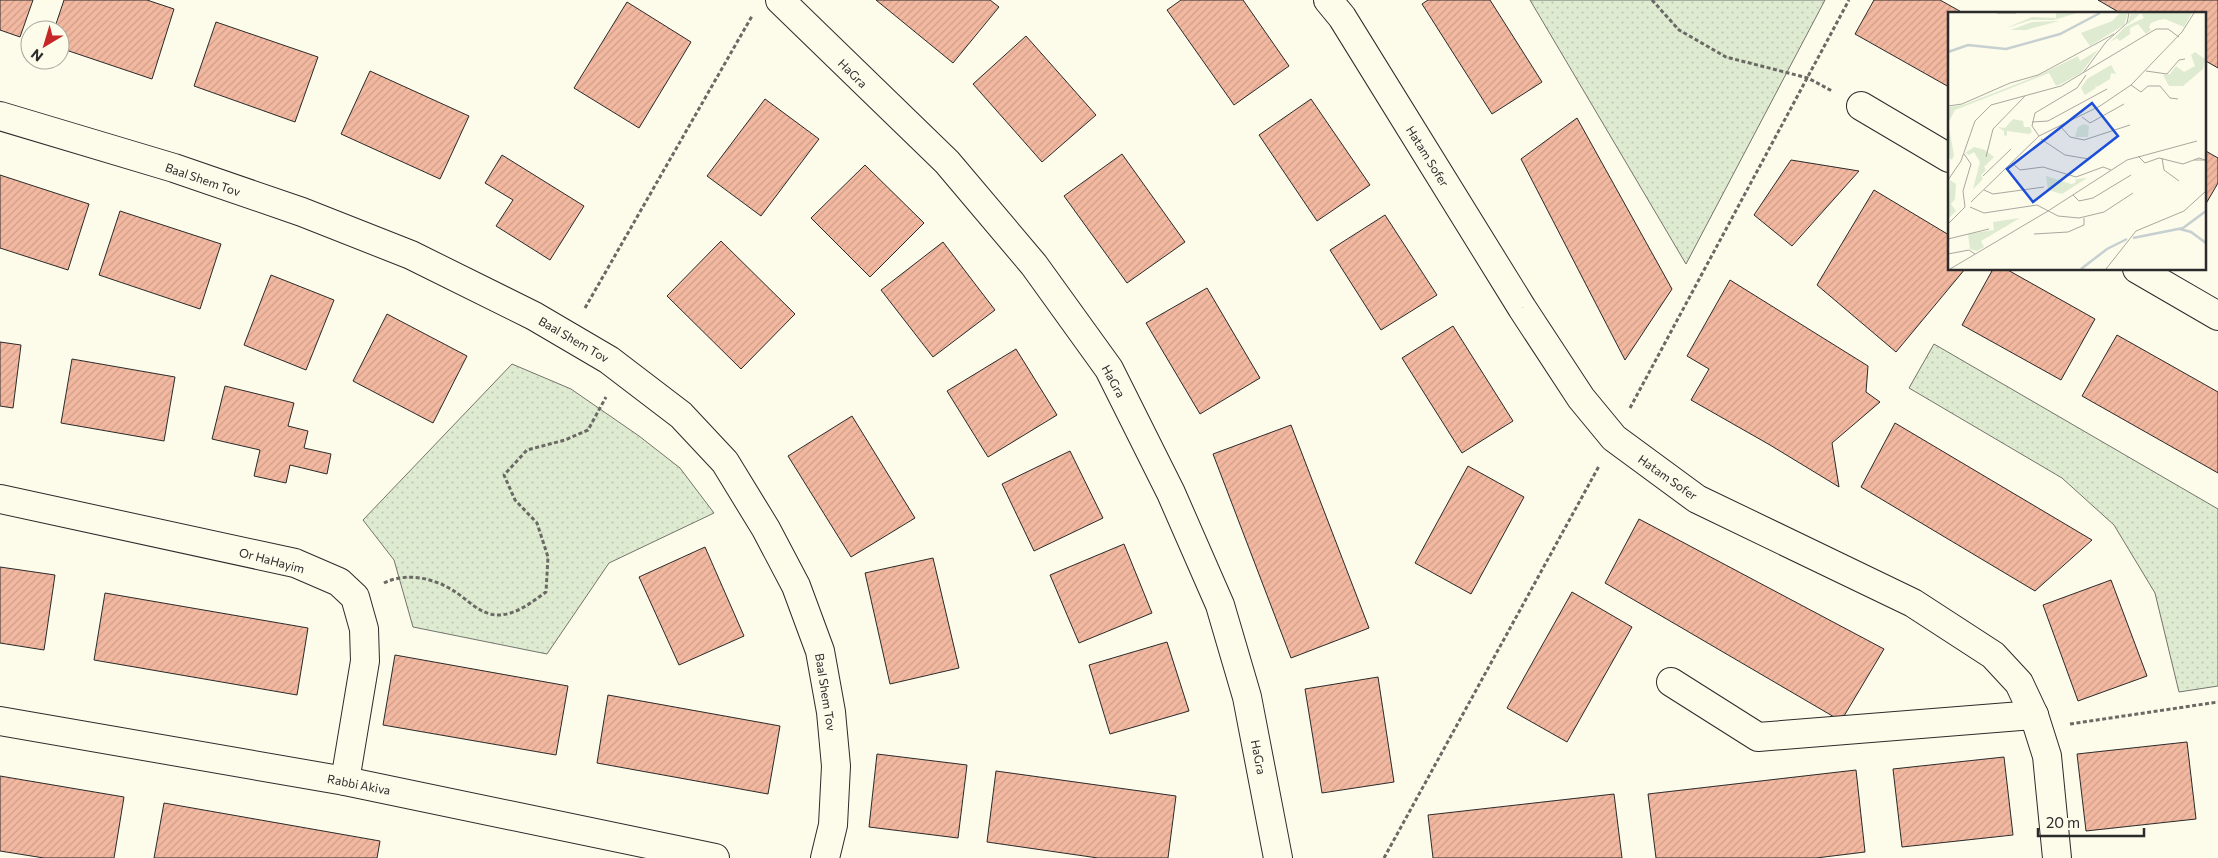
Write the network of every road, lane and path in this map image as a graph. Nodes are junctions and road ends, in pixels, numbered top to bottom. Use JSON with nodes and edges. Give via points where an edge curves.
{"nodes":[{"id":1,"x":1328,"y":0,"type":"edge"},
{"id":2,"x":1652,"y":0,"type":"edge"},
{"id":3,"x":768,"y":4,"type":"edge"},
{"id":4,"x":1861,"y":106,"type":"joint"},
{"id":5,"x":0,"y":116,"type":"edge"},
{"id":6,"x":1948,"y":157,"type":"edge"},
{"id":7,"x":2139,"y":270,"type":"edge"},
{"id":8,"x":2218,"y":316,"type":"edge"},
{"id":9,"x":569,"y":337,"type":"junction"},
{"id":10,"x":609,"y":360,"type":"junction"},
{"id":11,"x":0,"y":499,"type":"edge"},
{"id":12,"x":355,"y":597,"type":"junction"},
{"id":13,"x":1671,"y":682,"type":"dead end"},
{"id":14,"x":2218,"y":702,"type":"edge"},
{"id":15,"x":0,"y":721,"type":"edge"},
{"id":16,"x":2037,"y":722,"type":"junction"},
{"id":17,"x":345,"y":781,"type":"junction"},
{"id":18,"x":715,"y":858,"type":"edge"},
{"id":19,"x":825,"y":858,"type":"edge"},
{"id":20,"x":1278,"y":858,"type":"edge"},
{"id":21,"x":2056,"y":858,"type":"edge"}],
"edges":[{"from":1,"to":16,"type":"street","name":"Hatam Sofer","via":[[1342,17],[1522,308],[1581,398],[1614,438],[1697,499],[1913,604],[1993,655],[2019,682]]},
{"from":2,"to":4,"type":"path","via":[[1678,30],[1726,57],[1808,78]]},
{"from":3,"to":9,"type":"path"},
{"from":3,"to":20,"type":"street","name":"HaGra","via":[[947,162],[1034,265],[1109,369],[1171,493],[1220,605],[1247,697]]},
{"from":4,"to":6,"type":"street"},
{"from":5,"to":9,"type":"street","name":"Baal Shem Tov","via":[[174,168],[302,212],[393,248]]},
{"from":7,"to":8,"type":"street"},
{"from":9,"to":10,"type":"street","name":"Baal Shem Tov"},
{"from":10,"to":12,"type":"path","via":[[606,400],[588,430],[526,450],[504,475],[515,500],[537,523],[548,557],[546,592],[524,608],[497,615],[475,607],[454,591],[424,577],[391,579]]},
{"from":10,"to":19,"type":"street","name":"Baal Shem Tov","via":[[681,415],[725,462],[796,586],[820,651],[831,712],[836,766],[833,825]]},
{"from":11,"to":12,"type":"street","name":"Or HaHayim","via":[[295,563],[339,582]]},
{"from":12,"to":17,"type":"street","via":[[364,629],[365,660]]},
{"from":13,"to":16,"type":"street","via":[[1758,737]]},
{"from":14,"to":16,"type":"path"},
{"from":15,"to":17,"type":"street","name":"Rabbi Akiva"},
{"from":16,"to":21,"type":"street","name":"Hatam Sofer","via":[[2047,756]]},
{"from":17,"to":18,"type":"street","name":"Rabbi Akiva"}]}
